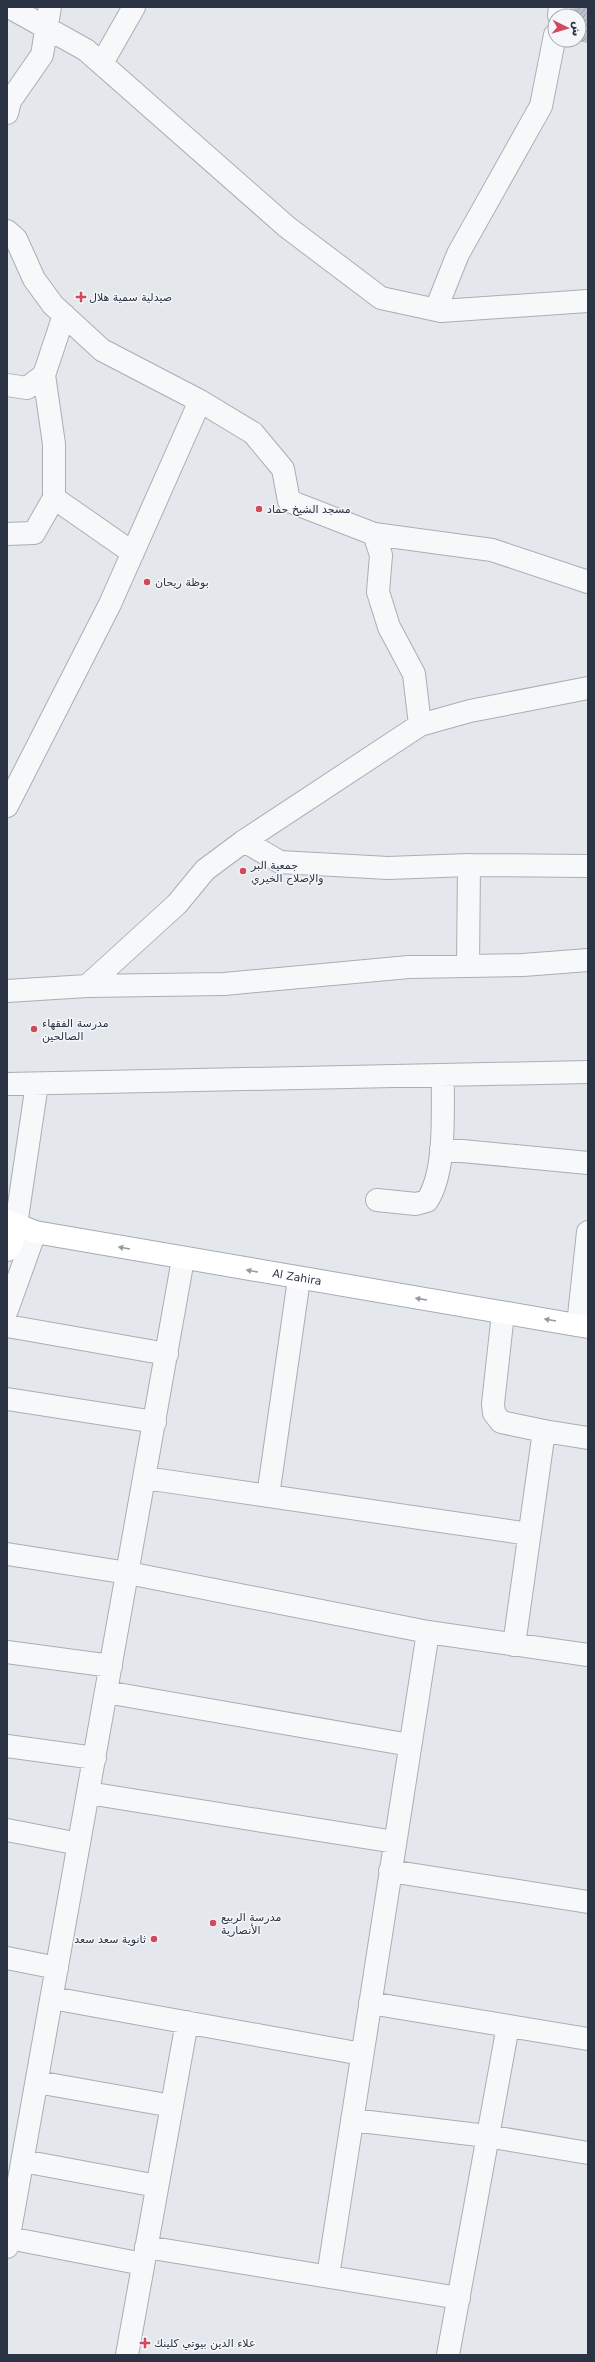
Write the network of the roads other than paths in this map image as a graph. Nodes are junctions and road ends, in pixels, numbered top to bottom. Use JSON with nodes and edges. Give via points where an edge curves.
{"nodes":[{"id":1,"x":9,"y":7,"type":"edge"},
{"id":2,"x":134,"y":7,"type":"edge"},
{"id":3,"x":48,"y":18,"type":"edge"},
{"id":4,"x":552,"y":48,"type":"edge"},
{"id":5,"x":102,"y":63,"type":"junction"},
{"id":6,"x":7,"y":113,"type":"edge"},
{"id":7,"x":7,"y":231,"type":"edge"},
{"id":8,"x":588,"y":301,"type":"edge"},
{"id":9,"x":436,"y":309,"type":"junction"},
{"id":10,"x":64,"y":315,"type":"junction"},
{"id":11,"x":44,"y":375,"type":"junction"},
{"id":12,"x":7,"y":385,"type":"edge"},
{"id":13,"x":200,"y":401,"type":"junction"},
{"id":14,"x":54,"y":498,"type":"junction"},
{"id":15,"x":7,"y":534,"type":"edge"},
{"id":16,"x":374,"y":534,"type":"junction"},
{"id":17,"x":133,"y":553,"type":"junction"},
{"id":18,"x":588,"y":582,"type":"edge"},
{"id":19,"x":588,"y":688,"type":"edge"},
{"id":20,"x":420,"y":725,"type":"junction"},
{"id":21,"x":9,"y":793,"type":"edge"},
{"id":22,"x":244,"y":842,"type":"junction"},
{"id":23,"x":469,"y":865,"type":"junction"},
{"id":24,"x":588,"y":866,"type":"edge"},
{"id":25,"x":588,"y":960,"type":"edge"},
{"id":26,"x":468,"y":966,"type":"junction"},
{"id":27,"x":88,"y":986,"type":"junction"},
{"id":28,"x":7,"y":991,"type":"edge"},
{"id":29,"x":588,"y":1072,"type":"edge"},
{"id":30,"x":443,"y":1075,"type":"junction"},
{"id":31,"x":7,"y":1084,"type":"edge"},
{"id":32,"x":37,"y":1084,"type":"junction"},
{"id":33,"x":441,"y":1149,"type":"junction"},
{"id":34,"x":588,"y":1163,"type":"edge"},
{"id":35,"x":377,"y":1200,"type":"dead end"},
{"id":36,"x":19,"y":1226,"type":"edge"},
{"id":37,"x":588,"y":1232,"type":"edge"},
{"id":38,"x":7,"y":1250,"type":"edge"},
{"id":39,"x":183,"y":1259,"type":"junction"},
{"id":40,"x":299,"y":1278,"type":"junction"},
{"id":41,"x":7,"y":1310,"type":"edge"},
{"id":42,"x":503,"y":1312,"type":"junction"},
{"id":43,"x":7,"y":1326,"type":"edge"},
{"id":44,"x":583,"y":1326,"type":"edge"},
{"id":45,"x":167,"y":1354,"type":"junction"},
{"id":46,"x":7,"y":1399,"type":"edge"},
{"id":47,"x":155,"y":1422,"type":"junction"},
{"id":48,"x":544,"y":1432,"type":"junction"},
{"id":49,"x":588,"y":1438,"type":"edge"},
{"id":50,"x":145,"y":1478,"type":"junction"},
{"id":51,"x":268,"y":1496,"type":"junction"},
{"id":52,"x":529,"y":1534,"type":"junction"},
{"id":53,"x":7,"y":1554,"type":"edge"},
{"id":54,"x":128,"y":1573,"type":"junction"},
{"id":55,"x":428,"y":1632,"type":"junction"},
{"id":56,"x":514,"y":1645,"type":"junction"},
{"id":57,"x":7,"y":1652,"type":"edge"},
{"id":58,"x":588,"y":1656,"type":"edge"},
{"id":59,"x":111,"y":1666,"type":"junction"},
{"id":60,"x":106,"y":1692,"type":"junction"},
{"id":61,"x":410,"y":1745,"type":"junction"},
{"id":62,"x":7,"y":1746,"type":"edge"},
{"id":63,"x":95,"y":1758,"type":"junction"},
{"id":64,"x":88,"y":1793,"type":"junction"},
{"id":65,"x":7,"y":1830,"type":"edge"},
{"id":66,"x":395,"y":1842,"type":"junction"},
{"id":67,"x":79,"y":1844,"type":"junction"},
{"id":68,"x":390,"y":1871,"type":"junction"},
{"id":69,"x":588,"y":1902,"type":"edge"},
{"id":70,"x":7,"y":1958,"type":"edge"},
{"id":71,"x":57,"y":1968,"type":"junction"},
{"id":72,"x":52,"y":1998,"type":"junction"},
{"id":73,"x":370,"y":2003,"type":"junction"},
{"id":74,"x":187,"y":2022,"type":"junction"},
{"id":75,"x":508,"y":2026,"type":"junction"},
{"id":76,"x":588,"y":2039,"type":"edge"},
{"id":77,"x":362,"y":2054,"type":"junction"},
{"id":78,"x":37,"y":2082,"type":"junction"},
{"id":79,"x":172,"y":2106,"type":"junction"},
{"id":80,"x":352,"y":2120,"type":"junction"},
{"id":81,"x":487,"y":2136,"type":"junction"},
{"id":82,"x":588,"y":2153,"type":"edge"},
{"id":83,"x":23,"y":2161,"type":"junction"},
{"id":84,"x":157,"y":2186,"type":"junction"},
{"id":85,"x":8,"y":2242,"type":"edge"},
{"id":86,"x":145,"y":2255,"type":"junction"},
{"id":87,"x":328,"y":2276,"type":"junction"},
{"id":88,"x":459,"y":2298,"type":"junction"},
{"id":89,"x":126,"y":2355,"type":"edge"},
{"id":90,"x":448,"y":2355,"type":"edge"}],
"edges":[{"from":1,"to":3,"type":"street"},
{"from":2,"to":5,"type":"street"},
{"from":3,"to":5,"type":"street"},
{"from":3,"to":6,"type":"street","via":[[42,55],[10,101]]},
{"from":4,"to":9,"type":"street","via":[[541,106],[458,254]]},
{"from":5,"to":9,"type":"street","via":[[287,227],[381,298]]},
{"from":7,"to":10,"type":"street","via":[[16,238],[34,279],[53,305]]},
{"from":8,"to":9,"type":"street"},
{"from":10,"to":11,"type":"street"},
{"from":10,"to":13,"type":"street","via":[[102,350]]},
{"from":11,"to":12,"type":"street","via":[[27,388]]},
{"from":11,"to":14,"type":"street","via":[[54,444]]},
{"from":13,"to":16,"type":"street","via":[[253,433],[283,469],[289,501]]},
{"from":13,"to":17,"type":"street"},
{"from":14,"to":15,"type":"street","via":[[34,533]]},
{"from":14,"to":17,"type":"street"},
{"from":16,"to":18,"type":"street","via":[[492,550]]},
{"from":16,"to":20,"type":"street","via":[[381,555],[378,592],[389,627],[414,674]]},
{"from":17,"to":21,"type":"street","via":[[110,604]]},
{"from":19,"to":20,"type":"street","via":[[470,711]]},
{"from":20,"to":22,"type":"street"},
{"from":22,"to":23,"type":"street","via":[[280,862],[388,868]]},
{"from":22,"to":27,"type":"street","via":[[205,870],[177,904]]},
{"from":23,"to":24,"type":"street"},
{"from":23,"to":26,"type":"street"},
{"from":25,"to":26,"type":"street"},
{"from":26,"to":27,"type":"street","via":[[410,967],[224,984]]},
{"from":27,"to":28,"type":"street"},
{"from":29,"to":30,"type":"street"},
{"from":30,"to":32,"type":"street"},
{"from":30,"to":33,"type":"street"},
{"from":31,"to":32,"type":"street"},
{"from":32,"to":36,"type":"street"},
{"from":33,"to":34,"type":"street"},
{"from":33,"to":35,"type":"street","via":[[434,1190],[427,1202],[416,1204]]},
{"from":36,"to":38,"type":"main road"},
{"from":39,"to":36,"type":"main road","name":"Al Zahira","one_way":true},
{"from":36,"to":41,"type":"street"},
{"from":37,"to":44,"type":"street"},
{"from":40,"to":39,"type":"main road","name":"Al Zahira","one_way":true},
{"from":39,"to":45,"type":"street"},
{"from":42,"to":40,"type":"main road","name":"Al Zahira","one_way":true},
{"from":40,"to":51,"type":"street"},
{"from":44,"to":42,"type":"main road","name":"Al Zahira","one_way":true},
{"from":42,"to":48,"type":"street","via":[[494,1413],[501,1422]]},
{"from":43,"to":45,"type":"street"},
{"from":45,"to":47,"type":"street"},
{"from":46,"to":47,"type":"street"},
{"from":47,"to":50,"type":"street"},
{"from":48,"to":49,"type":"street"},
{"from":48,"to":52,"type":"street"},
{"from":50,"to":51,"type":"street"},
{"from":50,"to":54,"type":"street"},
{"from":51,"to":52,"type":"street"},
{"from":52,"to":56,"type":"street"},
{"from":53,"to":54,"type":"street"},
{"from":54,"to":55,"type":"street"},
{"from":54,"to":59,"type":"street"},
{"from":55,"to":56,"type":"street"},
{"from":55,"to":61,"type":"street"},
{"from":56,"to":58,"type":"street"},
{"from":57,"to":59,"type":"street"},
{"from":59,"to":60,"type":"street"},
{"from":60,"to":61,"type":"street"},
{"from":60,"to":63,"type":"street"},
{"from":61,"to":66,"type":"street"},
{"from":62,"to":63,"type":"street"},
{"from":63,"to":64,"type":"street"},
{"from":64,"to":66,"type":"street"},
{"from":64,"to":67,"type":"street"},
{"from":65,"to":67,"type":"street"},
{"from":66,"to":68,"type":"street"},
{"from":67,"to":71,"type":"street"},
{"from":68,"to":69,"type":"street"},
{"from":68,"to":73,"type":"street"},
{"from":70,"to":71,"type":"street"},
{"from":71,"to":72,"type":"street"},
{"from":72,"to":74,"type":"street"},
{"from":72,"to":78,"type":"street"},
{"from":73,"to":75,"type":"street"},
{"from":73,"to":77,"type":"street"},
{"from":74,"to":77,"type":"street"},
{"from":74,"to":79,"type":"street"},
{"from":75,"to":76,"type":"street"},
{"from":75,"to":81,"type":"street"},
{"from":77,"to":80,"type":"street"},
{"from":78,"to":79,"type":"street"},
{"from":78,"to":83,"type":"street"},
{"from":79,"to":84,"type":"street"},
{"from":80,"to":81,"type":"street"},
{"from":80,"to":87,"type":"street"},
{"from":81,"to":82,"type":"street"},
{"from":81,"to":88,"type":"street"},
{"from":83,"to":84,"type":"street"},
{"from":83,"to":85,"type":"street"},
{"from":84,"to":86,"type":"street"},
{"from":85,"to":86,"type":"street"},
{"from":86,"to":87,"type":"street"},
{"from":86,"to":89,"type":"street"},
{"from":87,"to":88,"type":"street"},
{"from":88,"to":90,"type":"street"}]}
